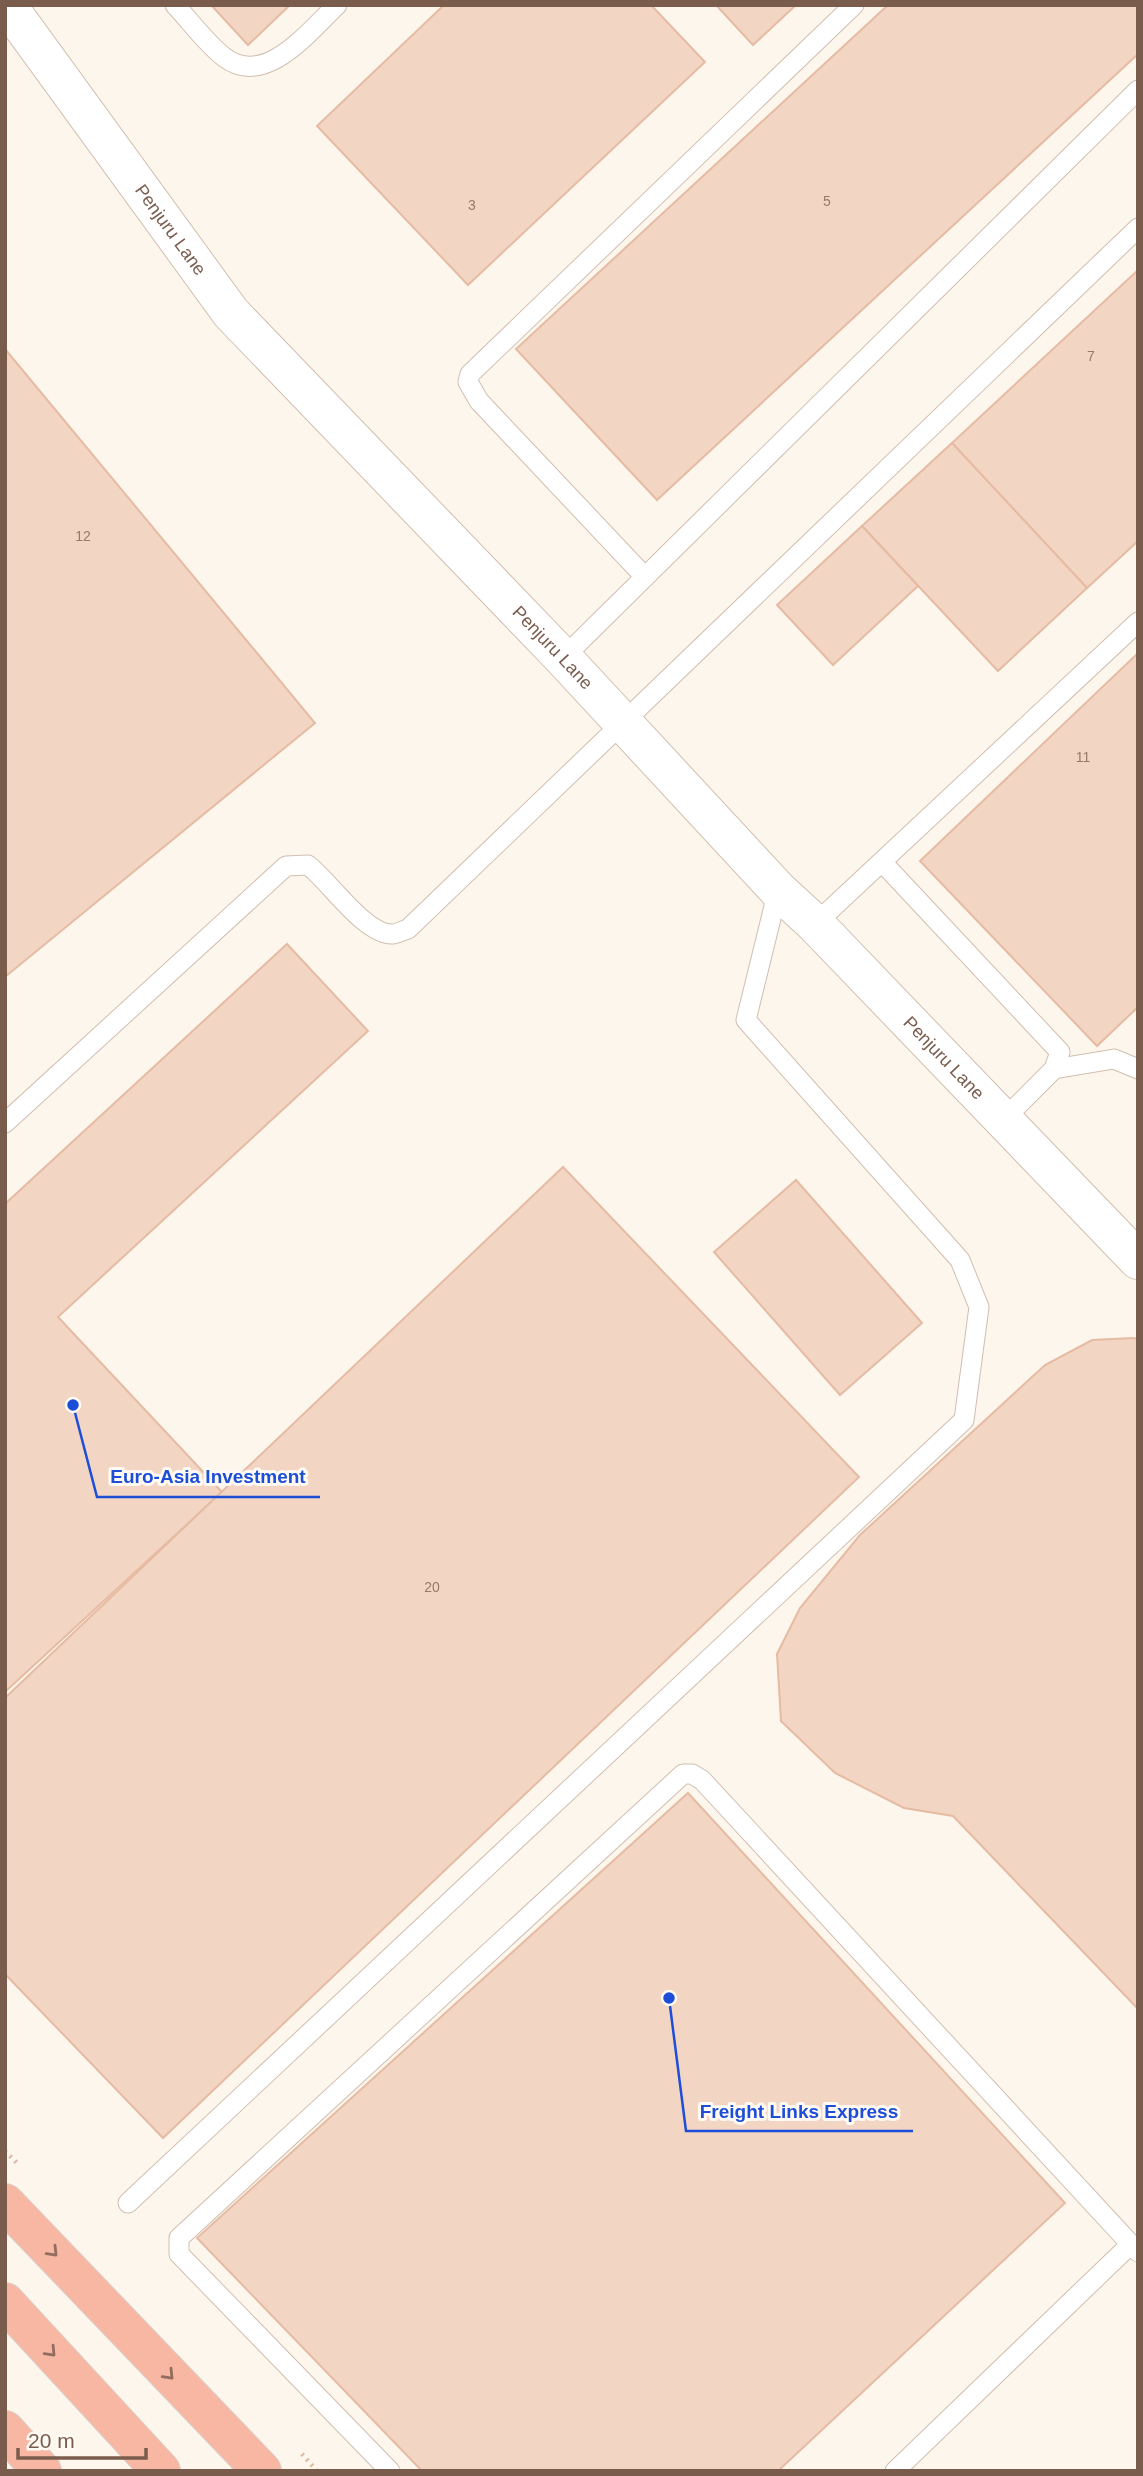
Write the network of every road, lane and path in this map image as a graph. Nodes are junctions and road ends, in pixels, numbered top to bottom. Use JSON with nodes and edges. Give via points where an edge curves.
{"nodes":[{"id":1,"x":7,"y":5,"type":"edge"},
{"id":2,"x":175,"y":5,"type":"edge"},
{"id":3,"x":337,"y":5,"type":"edge"},
{"id":4,"x":854,"y":5,"type":"edge"},
{"id":5,"x":1138,"y":90,"type":"edge"},
{"id":6,"x":1138,"y":228,"type":"edge"},
{"id":7,"x":645,"y":577,"type":"junction"},
{"id":8,"x":1138,"y":622,"type":"edge"},
{"id":9,"x":563,"y":658,"type":"junction"},
{"id":10,"x":623,"y":723,"type":"junction"},
{"id":11,"x":882,"y":862,"type":"junction"},
{"id":12,"x":778,"y":890,"type":"junction"},
{"id":13,"x":815,"y":924,"type":"junction"},
{"id":14,"x":1054,"y":1069,"type":"junction"},
{"id":15,"x":1138,"y":1069,"type":"edge"},
{"id":16,"x":1004,"y":1119,"type":"junction"},
{"id":17,"x":5,"y":1123,"type":"edge"},
{"id":18,"x":1138,"y":1260,"type":"edge"},
{"id":19,"x":5,"y":2203,"type":"edge"},
{"id":20,"x":128,"y":2203,"type":"dead end"},
{"id":21,"x":1134,"y":2248,"type":"edge"},
{"id":22,"x":5,"y":2302,"type":"edge"},
{"id":23,"x":5,"y":2430,"type":"edge"},
{"id":24,"x":42,"y":2471,"type":"edge"},
{"id":25,"x":161,"y":2471,"type":"edge"},
{"id":26,"x":262,"y":2471,"type":"edge"},
{"id":27,"x":390,"y":2471,"type":"edge"},
{"id":28,"x":895,"y":2471,"type":"edge"}],
"edges":[{"from":1,"to":9,"type":"street","name":"Penjuru Lane","via":[[232,313]]},
{"from":2,"to":3,"type":"lane","via":[[225,58],[246,67],[279,59]]},
{"from":4,"to":7,"type":"lane","via":[[470,374],[468,382],[479,401]]},
{"from":5,"to":7,"type":"lane"},
{"from":6,"to":10,"type":"lane"},
{"from":7,"to":9,"type":"lane"},
{"from":8,"to":11,"type":"lane"},
{"from":9,"to":10,"type":"street","name":"Penjuru Lane"},
{"from":10,"to":12,"type":"street","name":"Penjuru Lane"},
{"from":10,"to":17,"type":"lane","via":[[408,929],[380,932],[309,865],[286,866]]},
{"from":11,"to":13,"type":"lane"},
{"from":11,"to":14,"type":"lane","via":[[1054,1043],[1060,1052]]},
{"from":12,"to":13,"type":"street","name":"Penjuru Lane"},
{"from":12,"to":20,"type":"lane","via":[[746,1020],[960,1260],[979,1307],[964,1420]]},
{"from":13,"to":16,"type":"street","name":"Penjuru Lane"},
{"from":14,"to":15,"type":"lane","via":[[1114,1059]]},
{"from":14,"to":16,"type":"lane"},
{"from":16,"to":18,"type":"street","name":"Penjuru Lane"},
{"from":19,"to":26,"type":"highway","one_way":true},
{"from":21,"to":27,"type":"lane","via":[[702,1780],[683,1774],[178,2238],[178,2253]]},
{"from":21,"to":28,"type":"lane"},
{"from":22,"to":25,"type":"highway","one_way":true},
{"from":23,"to":24,"type":"highway"}]}
